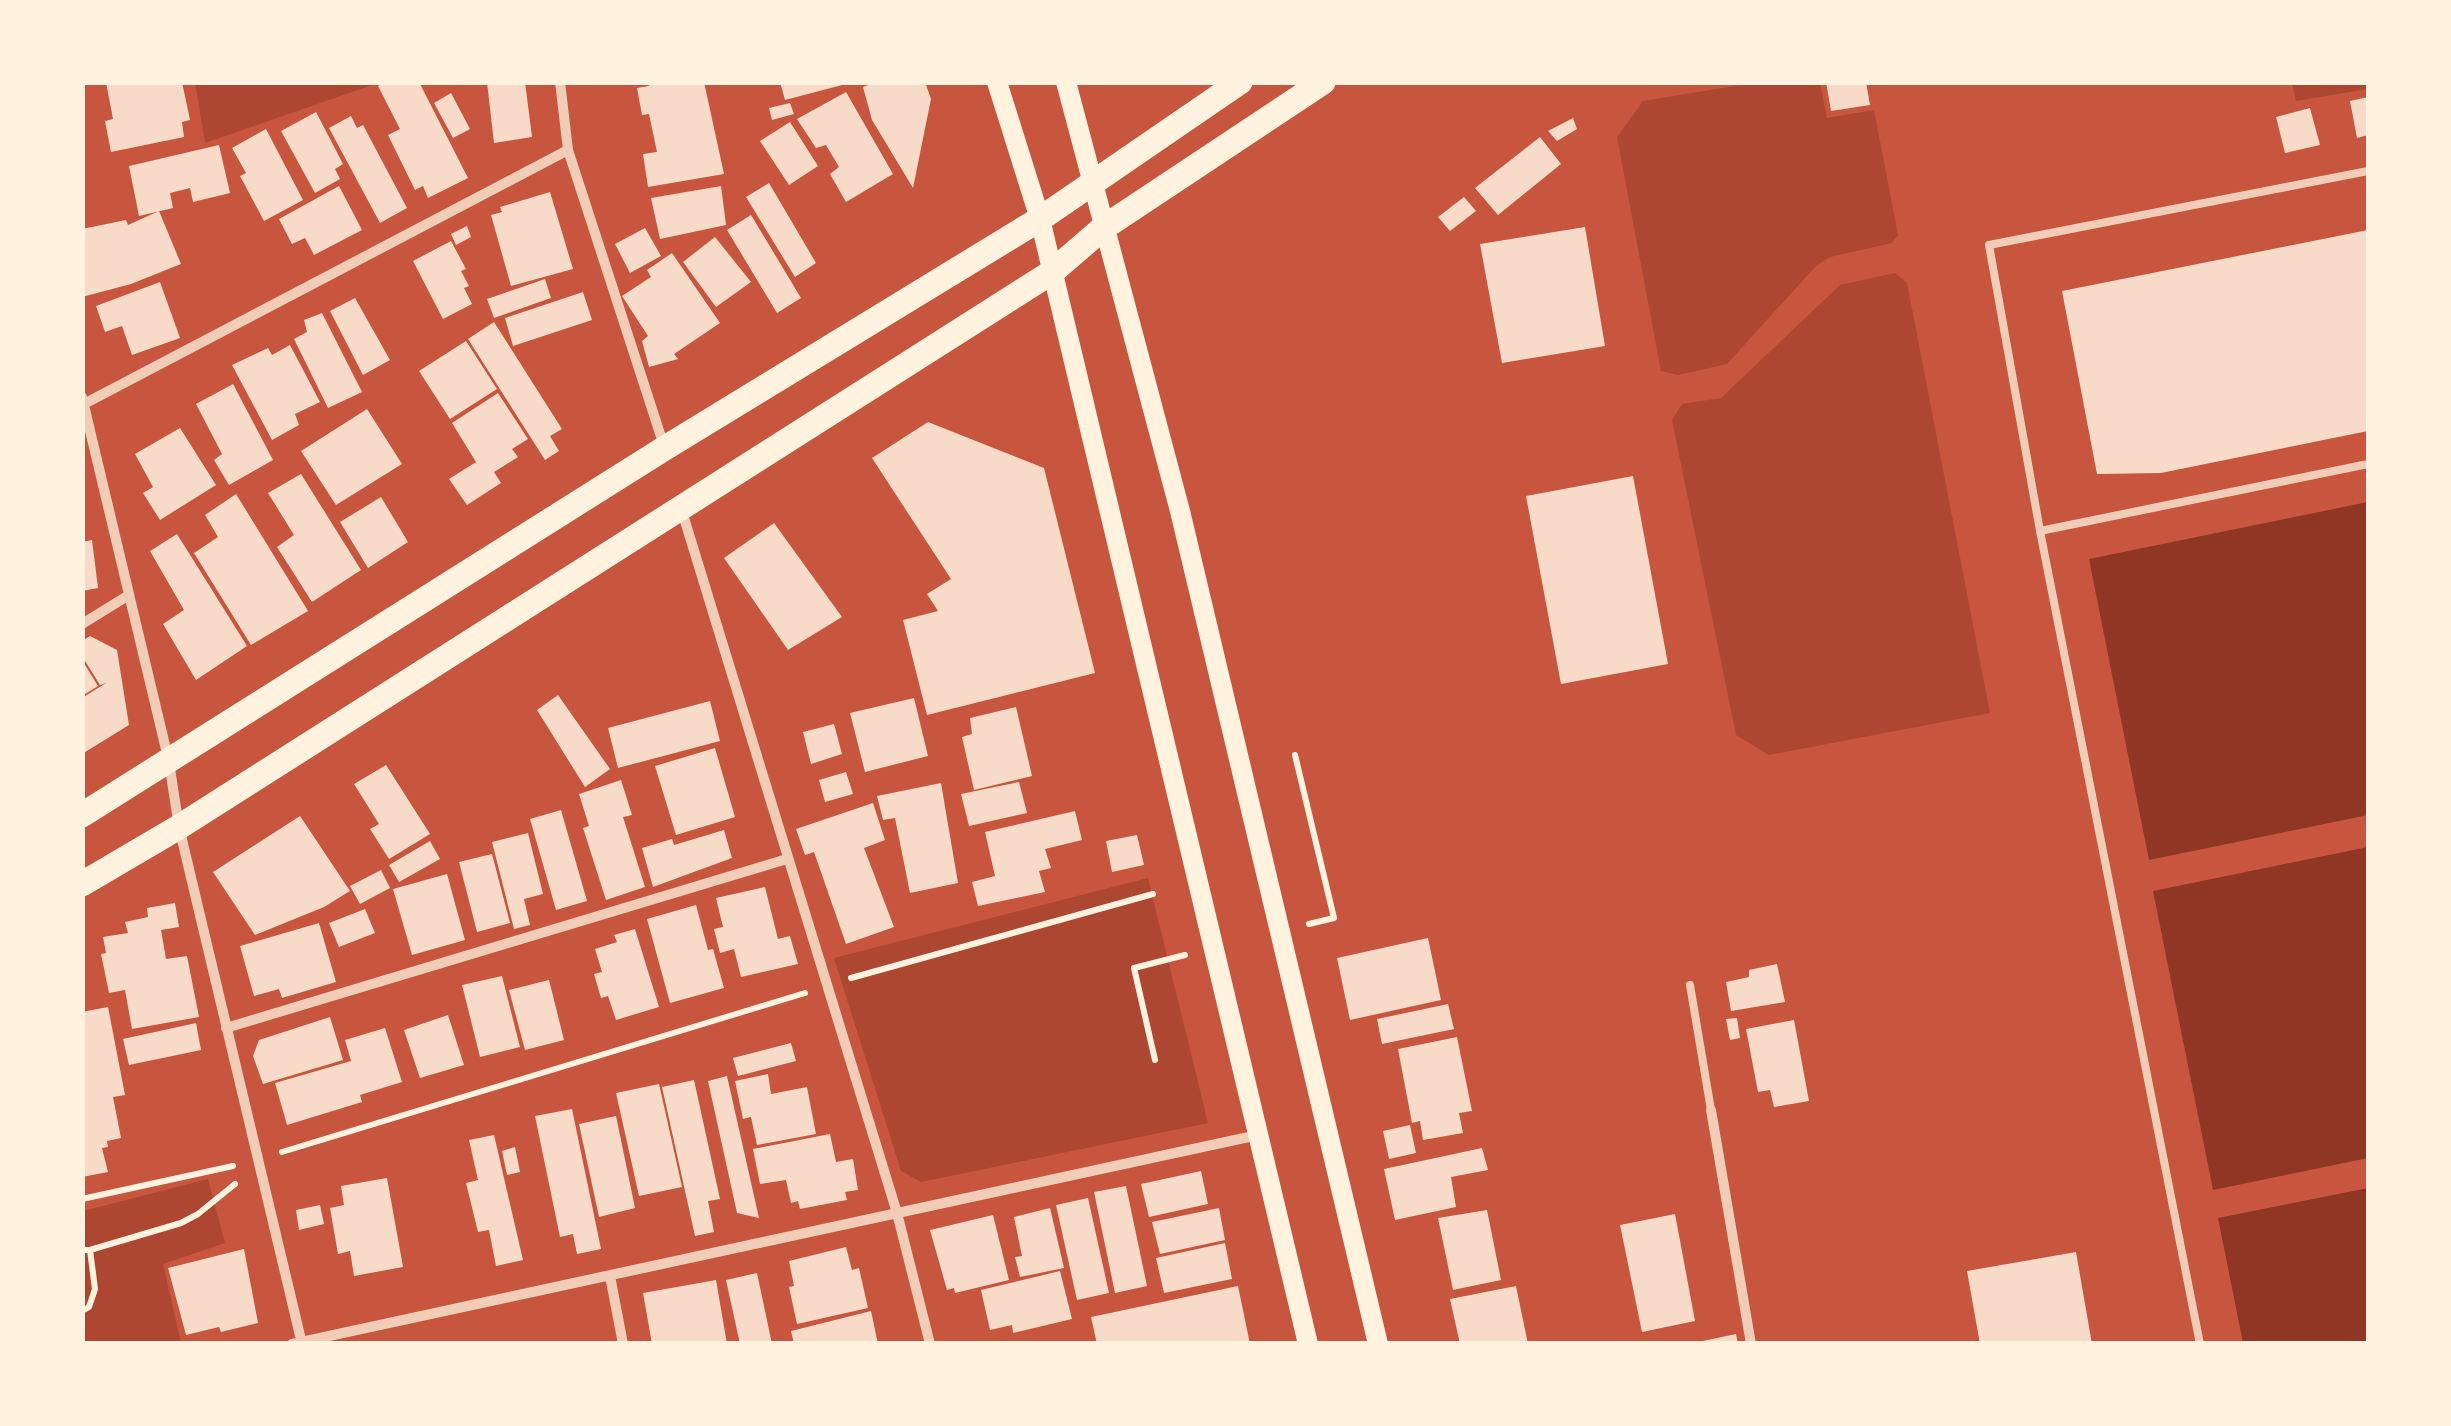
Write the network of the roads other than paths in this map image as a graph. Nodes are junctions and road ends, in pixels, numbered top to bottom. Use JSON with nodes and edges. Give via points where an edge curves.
{"nodes":[{"id":1,"x":560,"y":82,"type":"edge"},
{"id":2,"x":999,"y":82,"type":"edge"},
{"id":3,"x":1066,"y":82,"type":"edge"},
{"id":4,"x":1240,"y":82,"type":"edge"},
{"id":5,"x":1322,"y":82,"type":"edge"},
{"id":6,"x":568,"y":150,"type":"junction"},
{"id":7,"x":2368,"y":171,"type":"edge"},
{"id":8,"x":1092,"y":182,"type":"junction"},
{"id":9,"x":1040,"y":218,"type":"junction"},
{"id":10,"x":1103,"y":228,"type":"junction"},
{"id":11,"x":1052,"y":272,"type":"junction"},
{"id":12,"x":83,"y":402,"type":"edge"},
{"id":13,"x":664,"y":448,"type":"junction"},
{"id":14,"x":2368,"y":464,"type":"edge"},
{"id":15,"x":681,"y":506,"type":"junction"},
{"id":16,"x":2040,"y":531,"type":"junction"},
{"id":17,"x":129,"y":595,"type":"junction"},
{"id":18,"x":82,"y":624,"type":"edge"},
{"id":19,"x":169,"y":762,"type":"junction"},
{"id":20,"x":82,"y":815,"type":"edge"},
{"id":21,"x":179,"y":828,"type":"junction"},
{"id":22,"x":787,"y":860,"type":"junction"},
{"id":23,"x":82,"y":884,"type":"edge"},
{"id":24,"x":1690,"y":985,"type":"dead end"},
{"id":25,"x":226,"y":1028,"type":"junction"},
{"id":26,"x":1712,"y":1110,"type":"joint"},
{"id":27,"x":1258,"y":1135,"type":"junction"},
{"id":28,"x":897,"y":1213,"type":"junction"},
{"id":29,"x":610,"y":1276,"type":"junction"},
{"id":30,"x":298,"y":1343,"type":"edge"},
{"id":31,"x":623,"y":1344,"type":"edge"},
{"id":32,"x":930,"y":1344,"type":"edge"},
{"id":33,"x":1308,"y":1344,"type":"edge"},
{"id":34,"x":1378,"y":1344,"type":"edge"},
{"id":35,"x":1751,"y":1344,"type":"edge"},
{"id":36,"x":2200,"y":1344,"type":"edge"}],
"edges":[{"from":1,"to":6,"type":"street"},
{"from":2,"to":9,"type":"main road"},
{"from":3,"to":8,"type":"main road"},
{"from":4,"to":8,"type":"main road"},
{"from":5,"to":10,"type":"main road"},
{"from":6,"to":12,"type":"street"},
{"from":6,"to":13,"type":"street"},
{"from":7,"to":16,"type":"lane","via":[[1989,245]]},
{"from":8,"to":9,"type":"main road"},
{"from":8,"to":10,"type":"main road"},
{"from":9,"to":11,"type":"main road"},
{"from":9,"to":13,"type":"main road"},
{"from":10,"to":11,"type":"main road"},
{"from":10,"to":34,"type":"main road","via":[[1180,511]]},
{"from":11,"to":15,"type":"main road"},
{"from":11,"to":27,"type":"main road"},
{"from":12,"to":17,"type":"street"},
{"from":13,"to":19,"type":"main road"},
{"from":14,"to":16,"type":"lane"},
{"from":15,"to":21,"type":"main road"},
{"from":15,"to":22,"type":"street"},
{"from":16,"to":36,"type":"lane"},
{"from":17,"to":18,"type":"street"},
{"from":17,"to":19,"type":"street"},
{"from":19,"to":20,"type":"main road"},
{"from":19,"to":21,"type":"street"},
{"from":21,"to":23,"type":"main road"},
{"from":21,"to":25,"type":"street"},
{"from":22,"to":25,"type":"street"},
{"from":22,"to":28,"type":"street"},
{"from":24,"to":26,"type":"lane"},
{"from":25,"to":30,"type":"street"},
{"from":26,"to":35,"type":"street"},
{"from":27,"to":28,"type":"street"},
{"from":27,"to":33,"type":"main road"},
{"from":28,"to":29,"type":"street"},
{"from":28,"to":32,"type":"street"},
{"from":29,"to":30,"type":"street"},
{"from":29,"to":31,"type":"street"}]}
